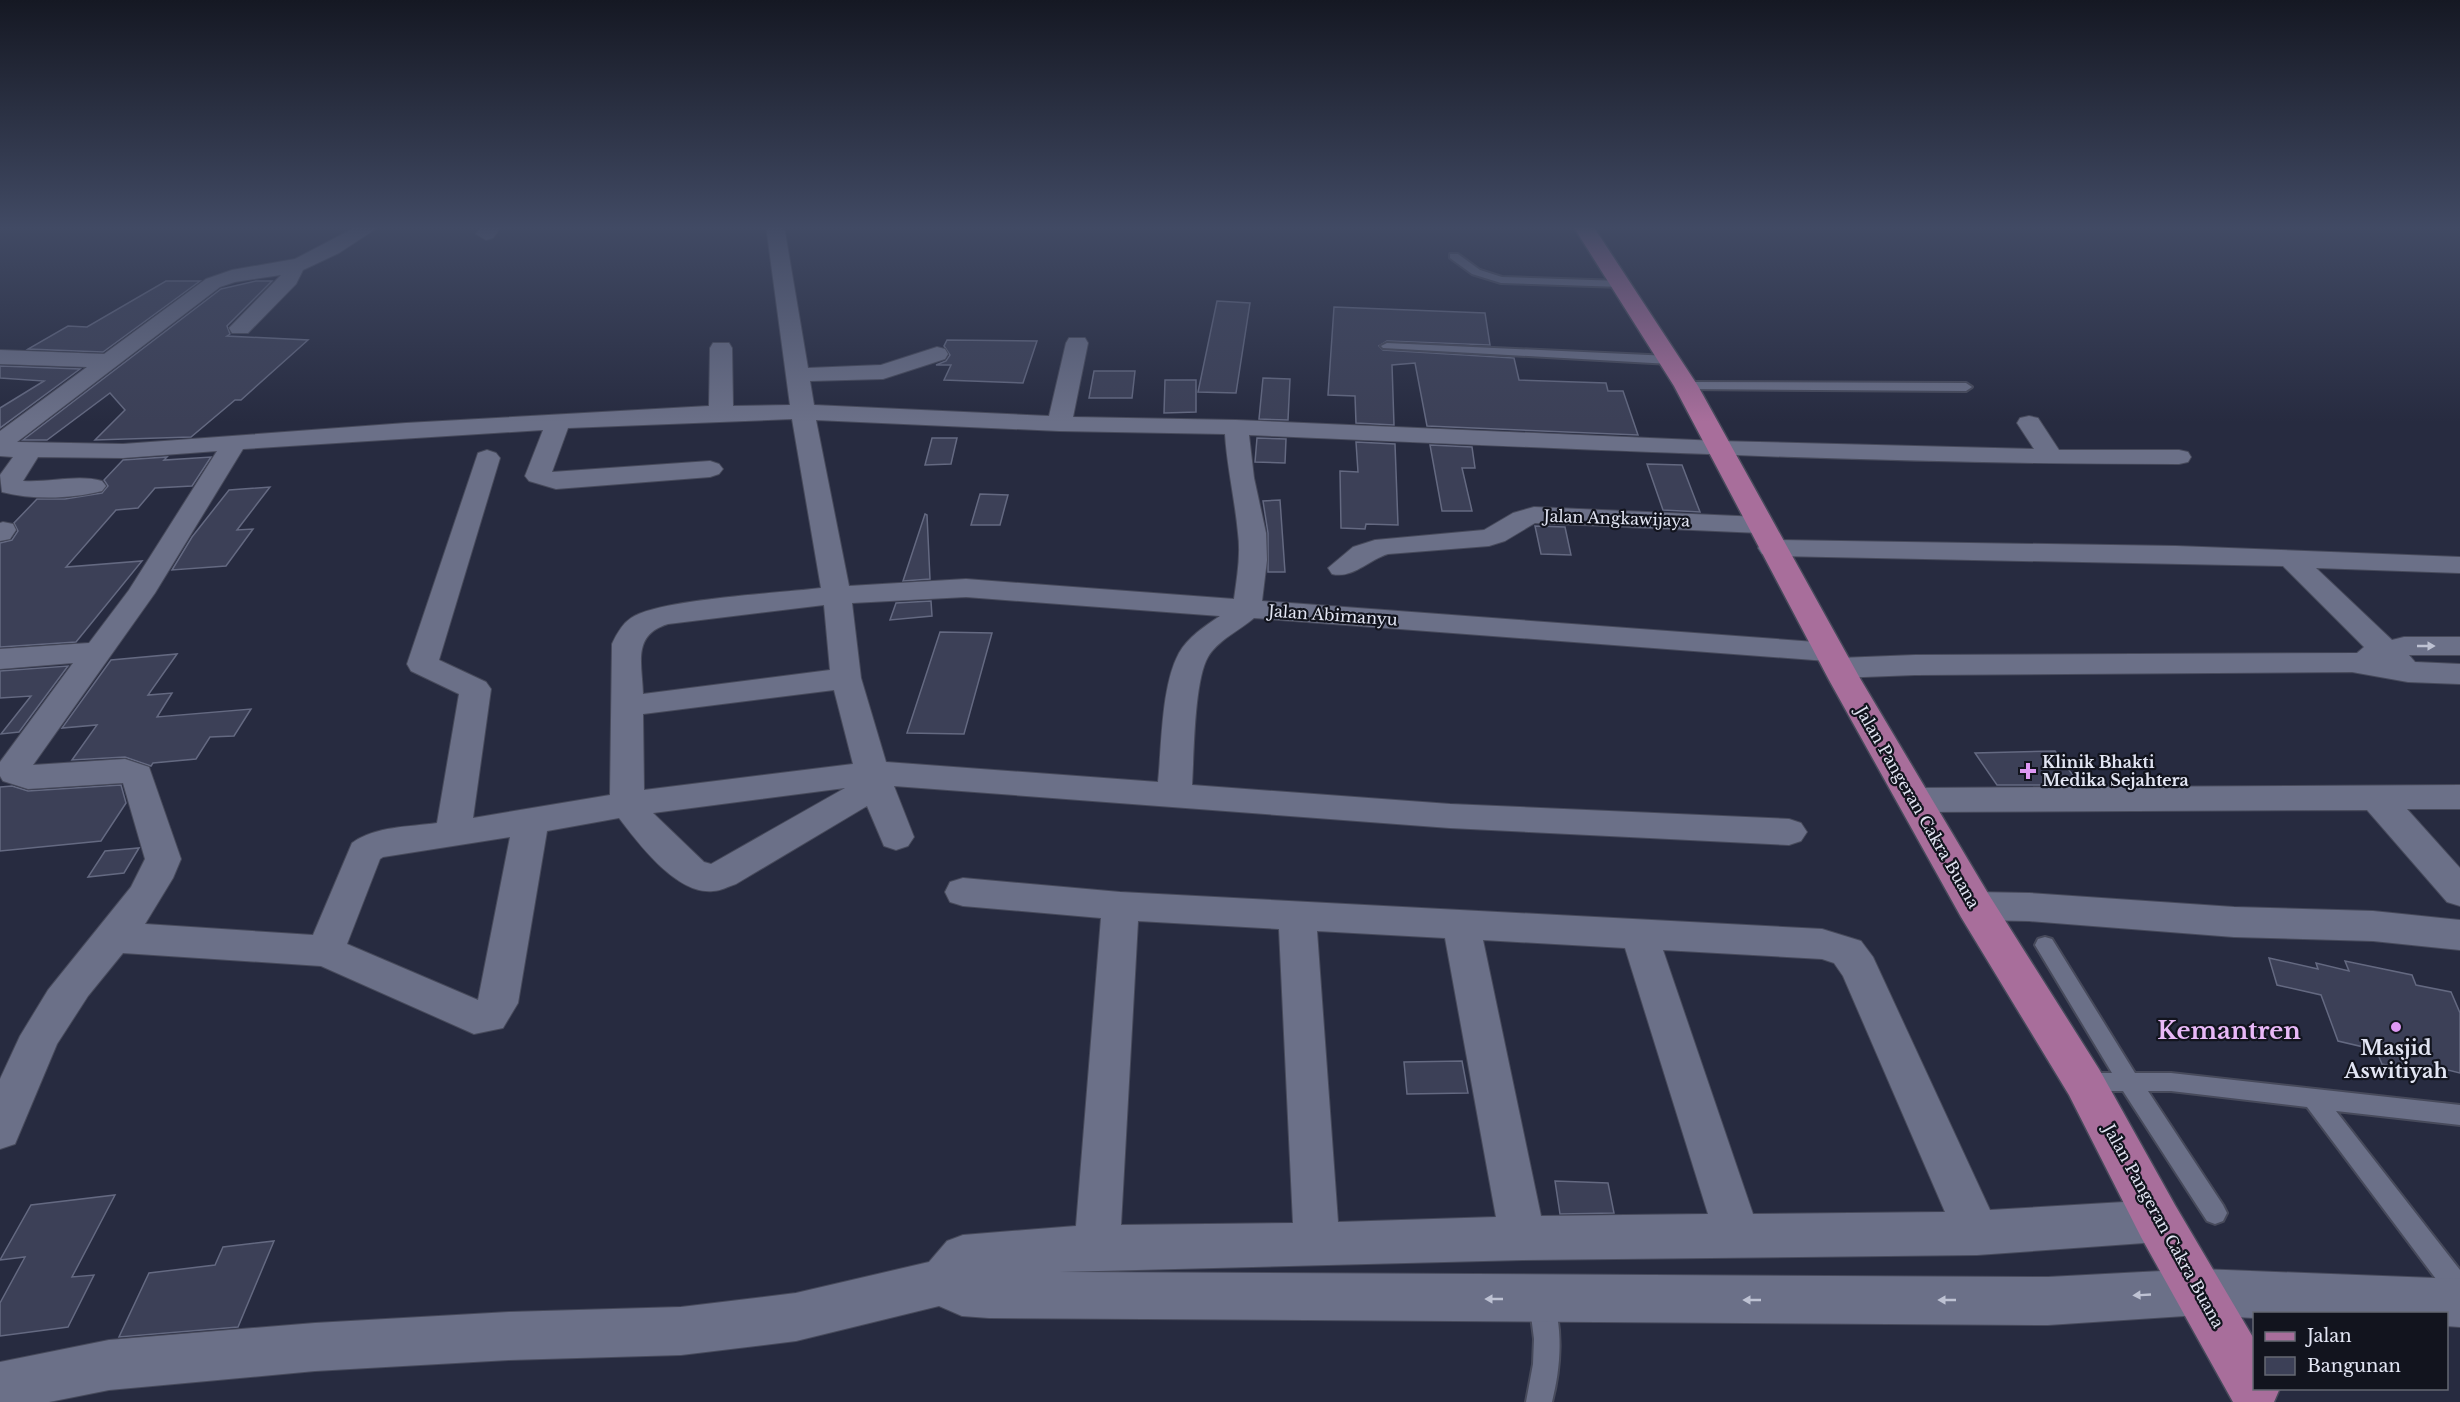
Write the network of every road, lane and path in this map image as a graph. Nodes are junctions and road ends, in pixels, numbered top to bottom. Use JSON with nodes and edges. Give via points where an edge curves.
{"nodes":[{"id":1,"x":203,"y":291,"type":"edge"},
{"id":2,"x":277,"y":291,"type":"edge"},
{"id":3,"x":785,"y":291,"type":"edge"},
{"id":4,"x":1627,"y":291,"type":"edge"},
{"id":5,"x":240,"y":328,"type":"dead end"},
{"id":6,"x":1077,"y":343,"type":"dead end"},
{"id":7,"x":1387,"y":346,"type":"dead end"},
{"id":8,"x":721,"y":348,"type":"dead end"},
{"id":9,"x":937,"y":354,"type":"dead end"},
{"id":10,"x":0,"y":357,"type":"edge"},
{"id":11,"x":106,"y":361,"type":"junction"},
{"id":12,"x":1678,"y":373,"type":"junction"},
{"id":13,"x":797,"y":375,"type":"junction"},
{"id":14,"x":1966,"y":387,"type":"dead end"},
{"id":15,"x":803,"y":412,"type":"junction"},
{"id":16,"x":721,"y":413,"type":"junction"},
{"id":17,"x":558,"y":422,"type":"junction"},
{"id":18,"x":2029,"y":423,"type":"dead end"},
{"id":19,"x":1059,"y":424,"type":"junction"},
{"id":20,"x":1236,"y":427,"type":"junction"},
{"id":21,"x":235,"y":442,"type":"junction"},
{"id":22,"x":0,"y":443,"type":"edge"},
{"id":23,"x":1718,"y":448,"type":"junction"},
{"id":24,"x":0,"y":449,"type":"edge"},
{"id":25,"x":30,"y":451,"type":"junction"},
{"id":26,"x":2052,"y":457,"type":"junction"},
{"id":27,"x":2179,"y":457,"type":"dead end"},
{"id":28,"x":487,"y":458,"type":"dead end"},
{"id":29,"x":710,"y":469,"type":"dead end"},
{"id":30,"x":93,"y":486,"type":"dead end"},
{"id":31,"x":1766,"y":536,"type":"junction"},
{"id":32,"x":2291,"y":559,"type":"junction"},
{"id":33,"x":2460,"y":565,"type":"edge"},
{"id":34,"x":1342,"y":568,"type":"dead end"},
{"id":35,"x":837,"y":595,"type":"junction"},
{"id":36,"x":1247,"y":609,"type":"junction"},
{"id":37,"x":2460,"y":646,"type":"edge"},
{"id":38,"x":2386,"y":650,"type":"junction"},
{"id":39,"x":100,"y":652,"type":"junction"},
{"id":40,"x":0,"y":659,"type":"edge"},
{"id":41,"x":1834,"y":660,"type":"junction"},
{"id":42,"x":2352,"y":662,"type":"junction"},
{"id":43,"x":2408,"y":672,"type":"junction"},
{"id":44,"x":2460,"y":674,"type":"edge"},
{"id":45,"x":846,"y":678,"type":"junction"},
{"id":46,"x":627,"y":705,"type":"junction"},
{"id":47,"x":874,"y":779,"type":"junction"},
{"id":48,"x":1174,"y":794,"type":"junction"},
{"id":49,"x":2376,"y":797,"type":"junction"},
{"id":50,"x":2460,"y":797,"type":"edge"},
{"id":51,"x":1914,"y":800,"type":"junction"},
{"id":52,"x":627,"y":804,"type":"junction"},
{"id":53,"x":531,"y":821,"type":"junction"},
{"id":54,"x":1789,"y":832,"type":"dead end"},
{"id":55,"x":453,"y":833,"type":"junction"},
{"id":56,"x":896,"y":837,"type":"dead end"},
{"id":57,"x":963,"y":892,"type":"dead end"},
{"id":58,"x":2460,"y":892,"type":"edge"},
{"id":59,"x":1120,"y":906,"type":"junction"},
{"id":60,"x":1975,"y":906,"type":"junction"},
{"id":61,"x":1297,"y":916,"type":"junction"},
{"id":62,"x":1461,"y":925,"type":"junction"},
{"id":63,"x":1639,"y":934,"type":"junction"},
{"id":64,"x":2460,"y":935,"type":"edge"},
{"id":65,"x":112,"y":937,"type":"junction"},
{"id":66,"x":2046,"y":945,"type":"dead end"},
{"id":67,"x":325,"y":951,"type":"junction"},
{"id":68,"x":2084,"y":1082,"type":"junction"},
{"id":69,"x":2129,"y":1082,"type":"junction"},
{"id":70,"x":2315,"y":1100,"type":"junction"},
{"id":71,"x":2460,"y":1115,"type":"edge"},
{"id":72,"x":0,"y":1130,"type":"edge"},
{"id":73,"x":2215,"y":1213,"type":"dead end"},
{"id":74,"x":2158,"y":1221,"type":"junction"},
{"id":75,"x":1977,"y":1233,"type":"junction"},
{"id":76,"x":1737,"y":1235,"type":"junction"},
{"id":77,"x":1523,"y":1238,"type":"junction"},
{"id":78,"x":1317,"y":1245,"type":"junction"},
{"id":79,"x":1097,"y":1247,"type":"junction"},
{"id":80,"x":943,"y":1282,"type":"junction"},
{"id":81,"x":2460,"y":1290,"type":"edge"},
{"id":82,"x":2200,"y":1292,"type":"junction"},
{"id":83,"x":1541,"y":1299,"type":"junction"},
{"id":84,"x":2460,"y":1303,"type":"edge"},
{"id":85,"x":2253,"y":1385,"type":"edge"},
{"id":86,"x":0,"y":1387,"type":"edge"},
{"id":87,"x":1539,"y":1402,"type":"edge"}],
"edges":[{"from":1,"to":11,"type":"street"},
{"from":2,"to":5,"type":"street"},
{"from":3,"to":13,"type":"street"},
{"from":4,"to":12,"type":"main road","name":"Jalan Pangeran Cakra Buana"},
{"from":6,"to":19,"type":"street"},
{"from":7,"to":12,"type":"lane"},
{"from":8,"to":16,"type":"street"},
{"from":9,"to":13,"type":"street","via":[[883,372]]},
{"from":10,"to":11,"type":"street"},
{"from":11,"to":22,"type":"street"},
{"from":12,"to":14,"type":"lane"},
{"from":12,"to":23,"type":"main road","name":"Jalan Pangeran Cakra Buana"},
{"from":13,"to":15,"type":"street"},
{"from":15,"to":16,"type":"street"},
{"from":15,"to":19,"type":"street"},
{"from":15,"to":35,"type":"street"},
{"from":16,"to":17,"type":"street"},
{"from":17,"to":21,"type":"street"},
{"from":17,"to":29,"type":"street","via":[[538,477],[541,479]]},
{"from":18,"to":26,"type":"street"},
{"from":19,"to":20,"type":"street"},
{"from":20,"to":23,"type":"street"},
{"from":20,"to":36,"type":"street","via":[[1252,534]]},
{"from":21,"to":25,"type":"street","via":[[123,451]]},
{"from":21,"to":39,"type":"street"},
{"from":23,"to":26,"type":"street"},
{"from":23,"to":31,"type":"main road","name":"Jalan Pangeran Cakra Buana"},
{"from":24,"to":25,"type":"street"},
{"from":25,"to":30,"type":"street","via":[[10,479],[11,487],[38,490]]},
{"from":26,"to":27,"type":"street"},
{"from":28,"to":55,"type":"street","via":[[422,664],[475,689]]},
{"from":31,"to":32,"type":"street","name":"Jalan Angkawijaya"},
{"from":31,"to":34,"type":"street","name":"Jalan Angkawijaya","via":[[1534,515],[1489,538],[1385,546],[1363,553]]},
{"from":31,"to":41,"type":"main road","name":"Jalan Pangeran Cakra Buana"},
{"from":32,"to":33,"type":"street","name":"Jalan Angkawijaya"},
{"from":32,"to":38,"type":"street"},
{"from":35,"to":36,"type":"street","name":"Jalan Abimanyu","via":[[966,588]]},
{"from":35,"to":45,"type":"street"},
{"from":35,"to":46,"type":"street","name":"Jalan Abimanyu","via":[[666,615],[645,621],[633,629],[627,644]]},
{"from":36,"to":41,"type":"street","name":"Jalan Abimanyu"},
{"from":36,"to":48,"type":"street","via":[[1202,646],[1190,662]]},
{"from":38,"to":37,"type":"street","one_way":true,"via":[[2404,646]]},
{"from":38,"to":42,"type":"street"},
{"from":38,"to":43,"type":"street"},
{"from":39,"to":40,"type":"street"},
{"from":39,"to":65,"type":"street","via":[[15,765],[15,773],[28,777],[125,771],[137,775],[163,859],[148,891]]},
{"from":41,"to":42,"type":"street","name":"Jalan Abimanyu","via":[[1927,665]]},
{"from":41,"to":51,"type":"main road","name":"Jalan Pangeran Cakra Buana"},
{"from":42,"to":43,"type":"street"},
{"from":43,"to":44,"type":"street"},
{"from":45,"to":46,"type":"street"},
{"from":45,"to":47,"type":"street"},
{"from":46,"to":52,"type":"street","name":"Jalan Abimanyu"},
{"from":47,"to":48,"type":"street"},
{"from":47,"to":52,"type":"street"},
{"from":47,"to":52,"type":"street","via":[[711,878],[692,873],[650,833]]},
{"from":47,"to":56,"type":"street"},
{"from":48,"to":54,"type":"street","via":[[1450,816]]},
{"from":49,"to":50,"type":"street"},
{"from":49,"to":51,"type":"street"},
{"from":49,"to":58,"type":"street"},
{"from":51,"to":60,"type":"main road","name":"Jalan Pangeran Cakra Buana"},
{"from":52,"to":53,"type":"street"},
{"from":53,"to":55,"type":"street"},
{"from":53,"to":67,"type":"street","via":[[498,1003],[489,1016],[474,1017]]},
{"from":55,"to":67,"type":"street","via":[[386,841],[365,852]]},
{"from":57,"to":59,"type":"street"},
{"from":59,"to":61,"type":"street"},
{"from":59,"to":79,"type":"street"},
{"from":60,"to":64,"type":"street"},
{"from":60,"to":68,"type":"main road","name":"Jalan Pangeran Cakra Buana"},
{"from":61,"to":62,"type":"street"},
{"from":61,"to":78,"type":"street"},
{"from":62,"to":63,"type":"street"},
{"from":62,"to":77,"type":"street"},
{"from":63,"to":75,"type":"street","via":[[1821,944],[1847,952],[1859,968]]},
{"from":63,"to":76,"type":"street"},
{"from":65,"to":67,"type":"street"},
{"from":65,"to":72,"type":"street","via":[[36,1042]]},
{"from":66,"to":69,"type":"lane"},
{"from":68,"to":69,"type":"lane"},
{"from":68,"to":74,"type":"main road","name":"Jalan Pangeran Cakra Buana"},
{"from":69,"to":70,"type":"lane","via":[[2171,1082]]},
{"from":69,"to":73,"type":"lane"},
{"from":70,"to":71,"type":"lane"},
{"from":70,"to":81,"type":"lane"},
{"from":74,"to":75,"type":"street"},
{"from":74,"to":82,"type":"main road","name":"Jalan Pangeran Cakra Buana"},
{"from":75,"to":76,"type":"street"},
{"from":76,"to":77,"type":"street"},
{"from":77,"to":78,"type":"street"},
{"from":78,"to":79,"type":"street"},
{"from":79,"to":80,"type":"street","via":[[963,1257]]},
{"from":83,"to":80,"type":"street","one_way":true,"via":[[989,1295],[962,1293]]},
{"from":80,"to":86,"type":"street","via":[[796,1317],[711,1328],[304,1348],[109,1365]]},
{"from":82,"to":83,"type":"street","one_way":true,"via":[[2048,1301]]},
{"from":82,"to":84,"type":"street"},
{"from":82,"to":85,"type":"main road","name":"Jalan Pangeran Cakra Buana"},
{"from":83,"to":87,"type":"lane","via":[[1548,1338],[1546,1381]]}]}
